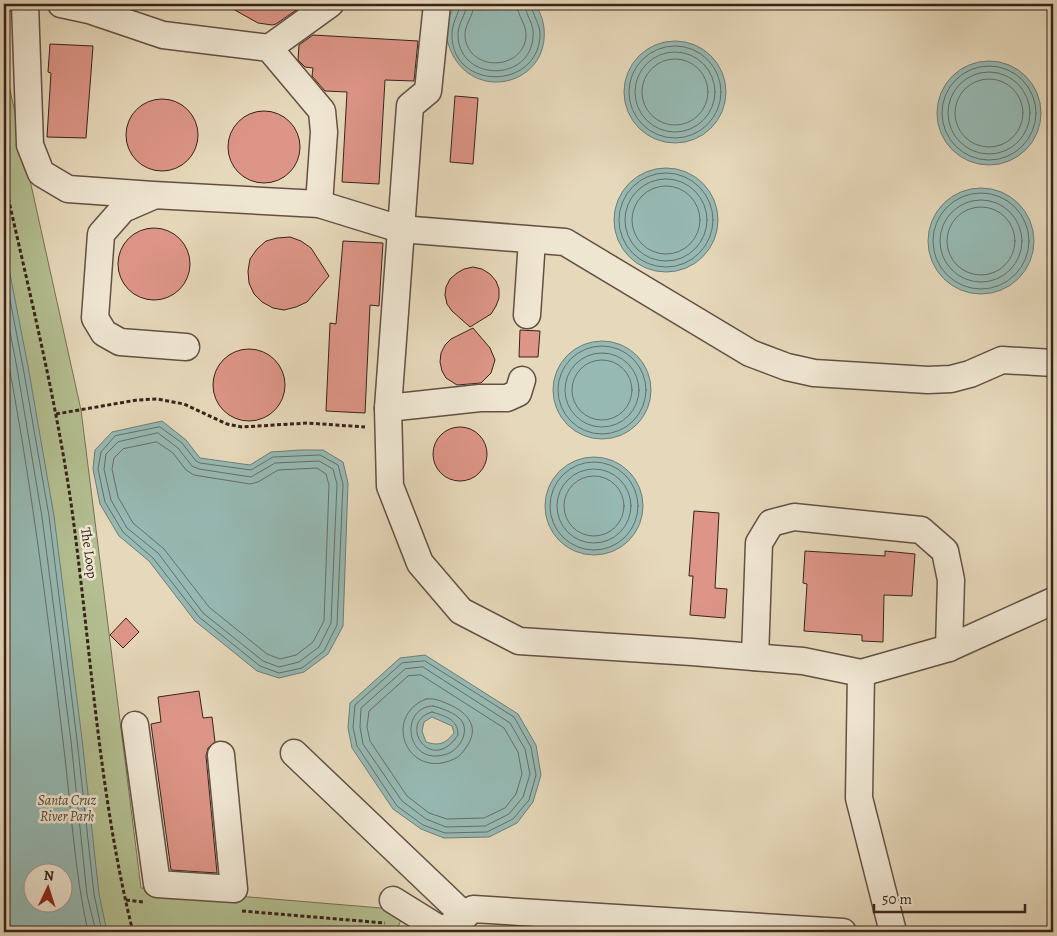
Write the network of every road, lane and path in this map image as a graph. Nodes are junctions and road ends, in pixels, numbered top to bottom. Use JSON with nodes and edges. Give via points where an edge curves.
{"nodes":[{"id":1,"x":25,"y":4,"type":"edge"},
{"id":2,"x":61,"y":4,"type":"edge"},
{"id":3,"x":330,"y":4,"type":"edge"},
{"id":4,"x":437,"y":4,"type":"edge"},
{"id":5,"x":270,"y":48,"type":"junction"},
{"id":6,"x":4,"y":179,"type":"edge"},
{"id":7,"x":153,"y":195,"type":"junction"},
{"id":8,"x":318,"y":204,"type":"junction"},
{"id":9,"x":400,"y":229,"type":"junction"},
{"id":10,"x":532,"y":240,"type":"junction"},
{"id":11,"x":527,"y":315,"type":"dead end"},
{"id":12,"x":186,"y":347,"type":"dead end"},
{"id":13,"x":1053,"y":363,"type":"edge"},
{"id":14,"x":522,"y":380,"type":"dead end"},
{"id":15,"x":56,"y":414,"type":"junction"},
{"id":16,"x":388,"y":418,"type":"junction"},
{"id":17,"x":1053,"y":600,"type":"edge"},
{"id":18,"x":949,"y":648,"type":"junction"},
{"id":19,"x":754,"y":657,"type":"junction"},
{"id":20,"x":861,"y":673,"type":"junction"},
{"id":21,"x":135,"y":726,"type":"dead end"},
{"id":22,"x":294,"y":753,"type":"dead end"},
{"id":23,"x":222,"y":755,"type":"dead end"},
{"id":24,"x":126,"y":900,"type":"junction"},
{"id":25,"x":234,"y":900,"type":"junction"},
{"id":26,"x":145,"y":902,"type":"dead end"},
{"id":27,"x":392,"y":912,"type":"joint"},
{"id":28,"x":465,"y":916,"type":"junction"},
{"id":29,"x":443,"y":931,"type":"edge"},
{"id":30,"x":133,"y":932,"type":"edge"},
{"id":31,"x":843,"y":932,"type":"edge"},
{"id":32,"x":893,"y":932,"type":"edge"}],
"edges":[{"from":1,"to":7,"type":"street","via":[[30,145],[41,173],[68,189]]},
{"from":2,"to":5,"type":"street","via":[[163,35]]},
{"from":3,"to":5,"type":"street"},
{"from":4,"to":9,"type":"street","via":[[428,92],[410,106]]},
{"from":5,"to":8,"type":"street","via":[[322,111],[324,132]]},
{"from":6,"to":15,"type":"path","name":"The Loop"},
{"from":7,"to":8,"type":"street"},
{"from":7,"to":12,"type":"street","via":[[124,208],[101,234],[96,318],[104,334],[120,342]]},
{"from":8,"to":9,"type":"street"},
{"from":9,"to":10,"type":"street"},
{"from":9,"to":16,"type":"street"},
{"from":10,"to":11,"type":"street"},
{"from":10,"to":13,"type":"street","via":[[565,242],[750,353],[787,367],[814,373],[951,380],[1002,360]]},
{"from":14,"to":16,"type":"street","via":[[518,393],[506,398],[480,398]]},
{"from":15,"to":16,"type":"path","via":[[157,399],[184,404],[227,424],[242,427]]},
{"from":15,"to":24,"type":"path","name":"The Loop","via":[[85,609],[100,748],[118,870]]},
{"from":16,"to":19,"type":"street","via":[[390,486],[420,563],[461,611],[519,641]]},
{"from":17,"to":18,"type":"street"},
{"from":18,"to":19,"type":"street","via":[[952,580],[945,550],[921,530],[794,517],[771,523],[759,543]]},
{"from":18,"to":20,"type":"street"},
{"from":19,"to":20,"type":"street","via":[[803,661]]},
{"from":20,"to":32,"type":"street","via":[[858,798]]},
{"from":21,"to":25,"type":"street","via":[[156,884]]},
{"from":22,"to":28,"type":"street"},
{"from":23,"to":25,"type":"street"},
{"from":24,"to":26,"type":"path"},
{"from":24,"to":30,"type":"path","name":"The Loop"},
{"from":25,"to":27,"type":"path"},
{"from":27,"to":29,"type":"street"},
{"from":28,"to":29,"type":"street"},
{"from":28,"to":31,"type":"street","via":[[473,909]]}]}
